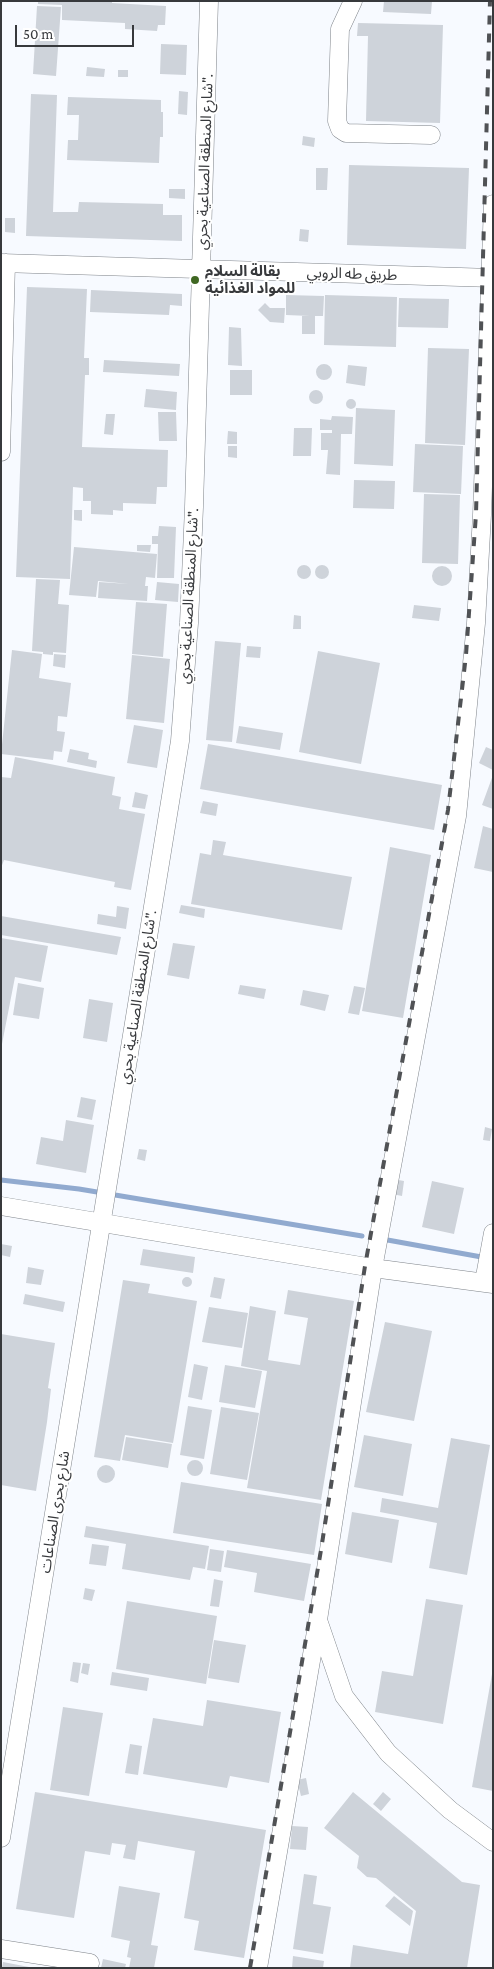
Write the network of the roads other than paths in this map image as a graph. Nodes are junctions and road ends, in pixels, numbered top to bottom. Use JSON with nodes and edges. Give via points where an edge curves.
{"nodes":[{"id":1,"x":209,"y":1,"type":"edge"},
{"id":2,"x":353,"y":1,"type":"edge"},
{"id":3,"x":431,"y":135,"type":"dead end"},
{"id":4,"x":493,"y":204,"type":"edge"},
{"id":5,"x":4,"y":263,"type":"edge"},
{"id":6,"x":202,"y":269,"type":"junction"},
{"id":7,"x":492,"y":278,"type":"edge"},
{"id":8,"x":1,"y":452,"type":"edge"},
{"id":9,"x":106,"y":1193,"type":"joint"},
{"id":10,"x":1,"y":1206,"type":"edge"},
{"id":11,"x":101,"y":1222,"type":"junction"},
{"id":12,"x":493,"y":1232,"type":"edge"},
{"id":13,"x":373,"y":1268,"type":"junction"},
{"id":14,"x":488,"y":1271,"type":"edge"},
{"id":15,"x":318,"y":1620,"type":"junction"},
{"id":16,"x":1,"y":1838,"type":"edge"},
{"id":17,"x":493,"y":1842,"type":"edge"},
{"id":18,"x":1,"y":1949,"type":"edge"},
{"id":19,"x":90,"y":1963,"type":"dead end"},
{"id":20,"x":258,"y":1968,"type":"edge"}],
"edges":[{"from":1,"to":6,"type":"street","name":"شارع المنطقة الصناعية بحري\"."},
{"from":2,"to":3,"type":"street","via":[[340,29],[337,121],[340,129],[346,133]]},
{"from":4,"to":7,"type":"street"},
{"from":5,"to":6,"type":"street","name":"طريق طه الروبي"},
{"from":5,"to":8,"type":"street"},
{"from":6,"to":7,"type":"street","name":"طريق طه الروبي"},
{"from":6,"to":9,"type":"street","name":"شارع المنطقة الصناعية بحري\".","via":[[189,614],[180,742]]},
{"from":7,"to":13,"type":"street","via":[[476,623],[457,816]]},
{"from":9,"to":11,"type":"street","name":"شارع بحرى الصناعات"},
{"from":10,"to":11,"type":"street"},
{"from":11,"to":13,"type":"street"},
{"from":11,"to":16,"type":"street","name":"شارع بحرى الصناعات"},
{"from":12,"to":14,"type":"street"},
{"from":13,"to":14,"type":"street"},
{"from":13,"to":15,"type":"street"},
{"from":15,"to":17,"type":"street","via":[[344,1696],[388,1753],[450,1810]]},
{"from":15,"to":20,"type":"street"},
{"from":18,"to":19,"type":"street"}]}
